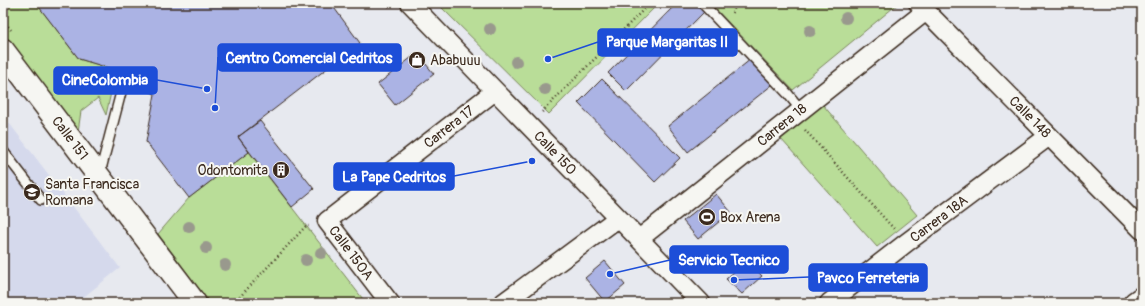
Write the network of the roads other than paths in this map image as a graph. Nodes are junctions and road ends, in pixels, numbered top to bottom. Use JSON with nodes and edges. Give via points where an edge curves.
{"nodes":[{"id":1,"x":410,"y":3,"type":"edge"},
{"id":2,"x":702,"y":3,"type":"edge"},
{"id":3,"x":922,"y":7,"type":"edge"},
{"id":4,"x":3,"y":50,"type":"edge"},
{"id":5,"x":126,"y":73,"type":"dead end"},
{"id":6,"x":495,"y":91,"type":"junction"},
{"id":7,"x":797,"y":113,"type":"junction"},
{"id":8,"x":1049,"y":136,"type":"junction"},
{"id":9,"x":3,"y":151,"type":"edge"},
{"id":10,"x":99,"y":176,"type":"junction"},
{"id":11,"x":41,"y":200,"type":"dead end"},
{"id":12,"x":618,"y":218,"type":"junction"},
{"id":13,"x":327,"y":221,"type":"joint"},
{"id":14,"x":1142,"y":230,"type":"edge"},
{"id":15,"x":639,"y":239,"type":"junction"},
{"id":16,"x":1142,"y":298,"type":"edge"},
{"id":17,"x":195,"y":303,"type":"edge"},
{"id":18,"x":390,"y":303,"type":"edge"},
{"id":19,"x":503,"y":303,"type":"edge"},
{"id":20,"x":700,"y":303,"type":"edge"},
{"id":21,"x":829,"y":303,"type":"edge"},
{"id":22,"x":1135,"y":303,"type":"edge"}],
"edges":[{"from":1,"to":6,"type":"street","name":"Calle 150"},
{"from":2,"to":7,"type":"lane","via":[[788,94]]},
{"from":3,"to":7,"type":"street","name":"Carrera 18"},
{"from":3,"to":8,"type":"street","name":"Calle 148"},
{"from":4,"to":10,"type":"street","name":"Calle 151"},
{"from":5,"to":10,"type":"lane"},
{"from":6,"to":12,"type":"street","name":"Calle 150"},
{"from":6,"to":13,"type":"street","name":"Carrera 17"},
{"from":7,"to":15,"type":"street","name":"Carrera 18"},
{"from":8,"to":14,"type":"street","name":"Calle 148"},
{"from":8,"to":21,"type":"street","name":"Carrera 18A"},
{"from":9,"to":11,"type":"lane"},
{"from":10,"to":17,"type":"street","name":"Calle 151"},
{"from":12,"to":15,"type":"street","name":"Calle 150"},
{"from":12,"to":19,"type":"street"},
{"from":13,"to":18,"type":"street","name":"Calle 150A"},
{"from":15,"to":20,"type":"street","name":"Calle 150"},
{"from":16,"to":22,"type":"street"}]}
